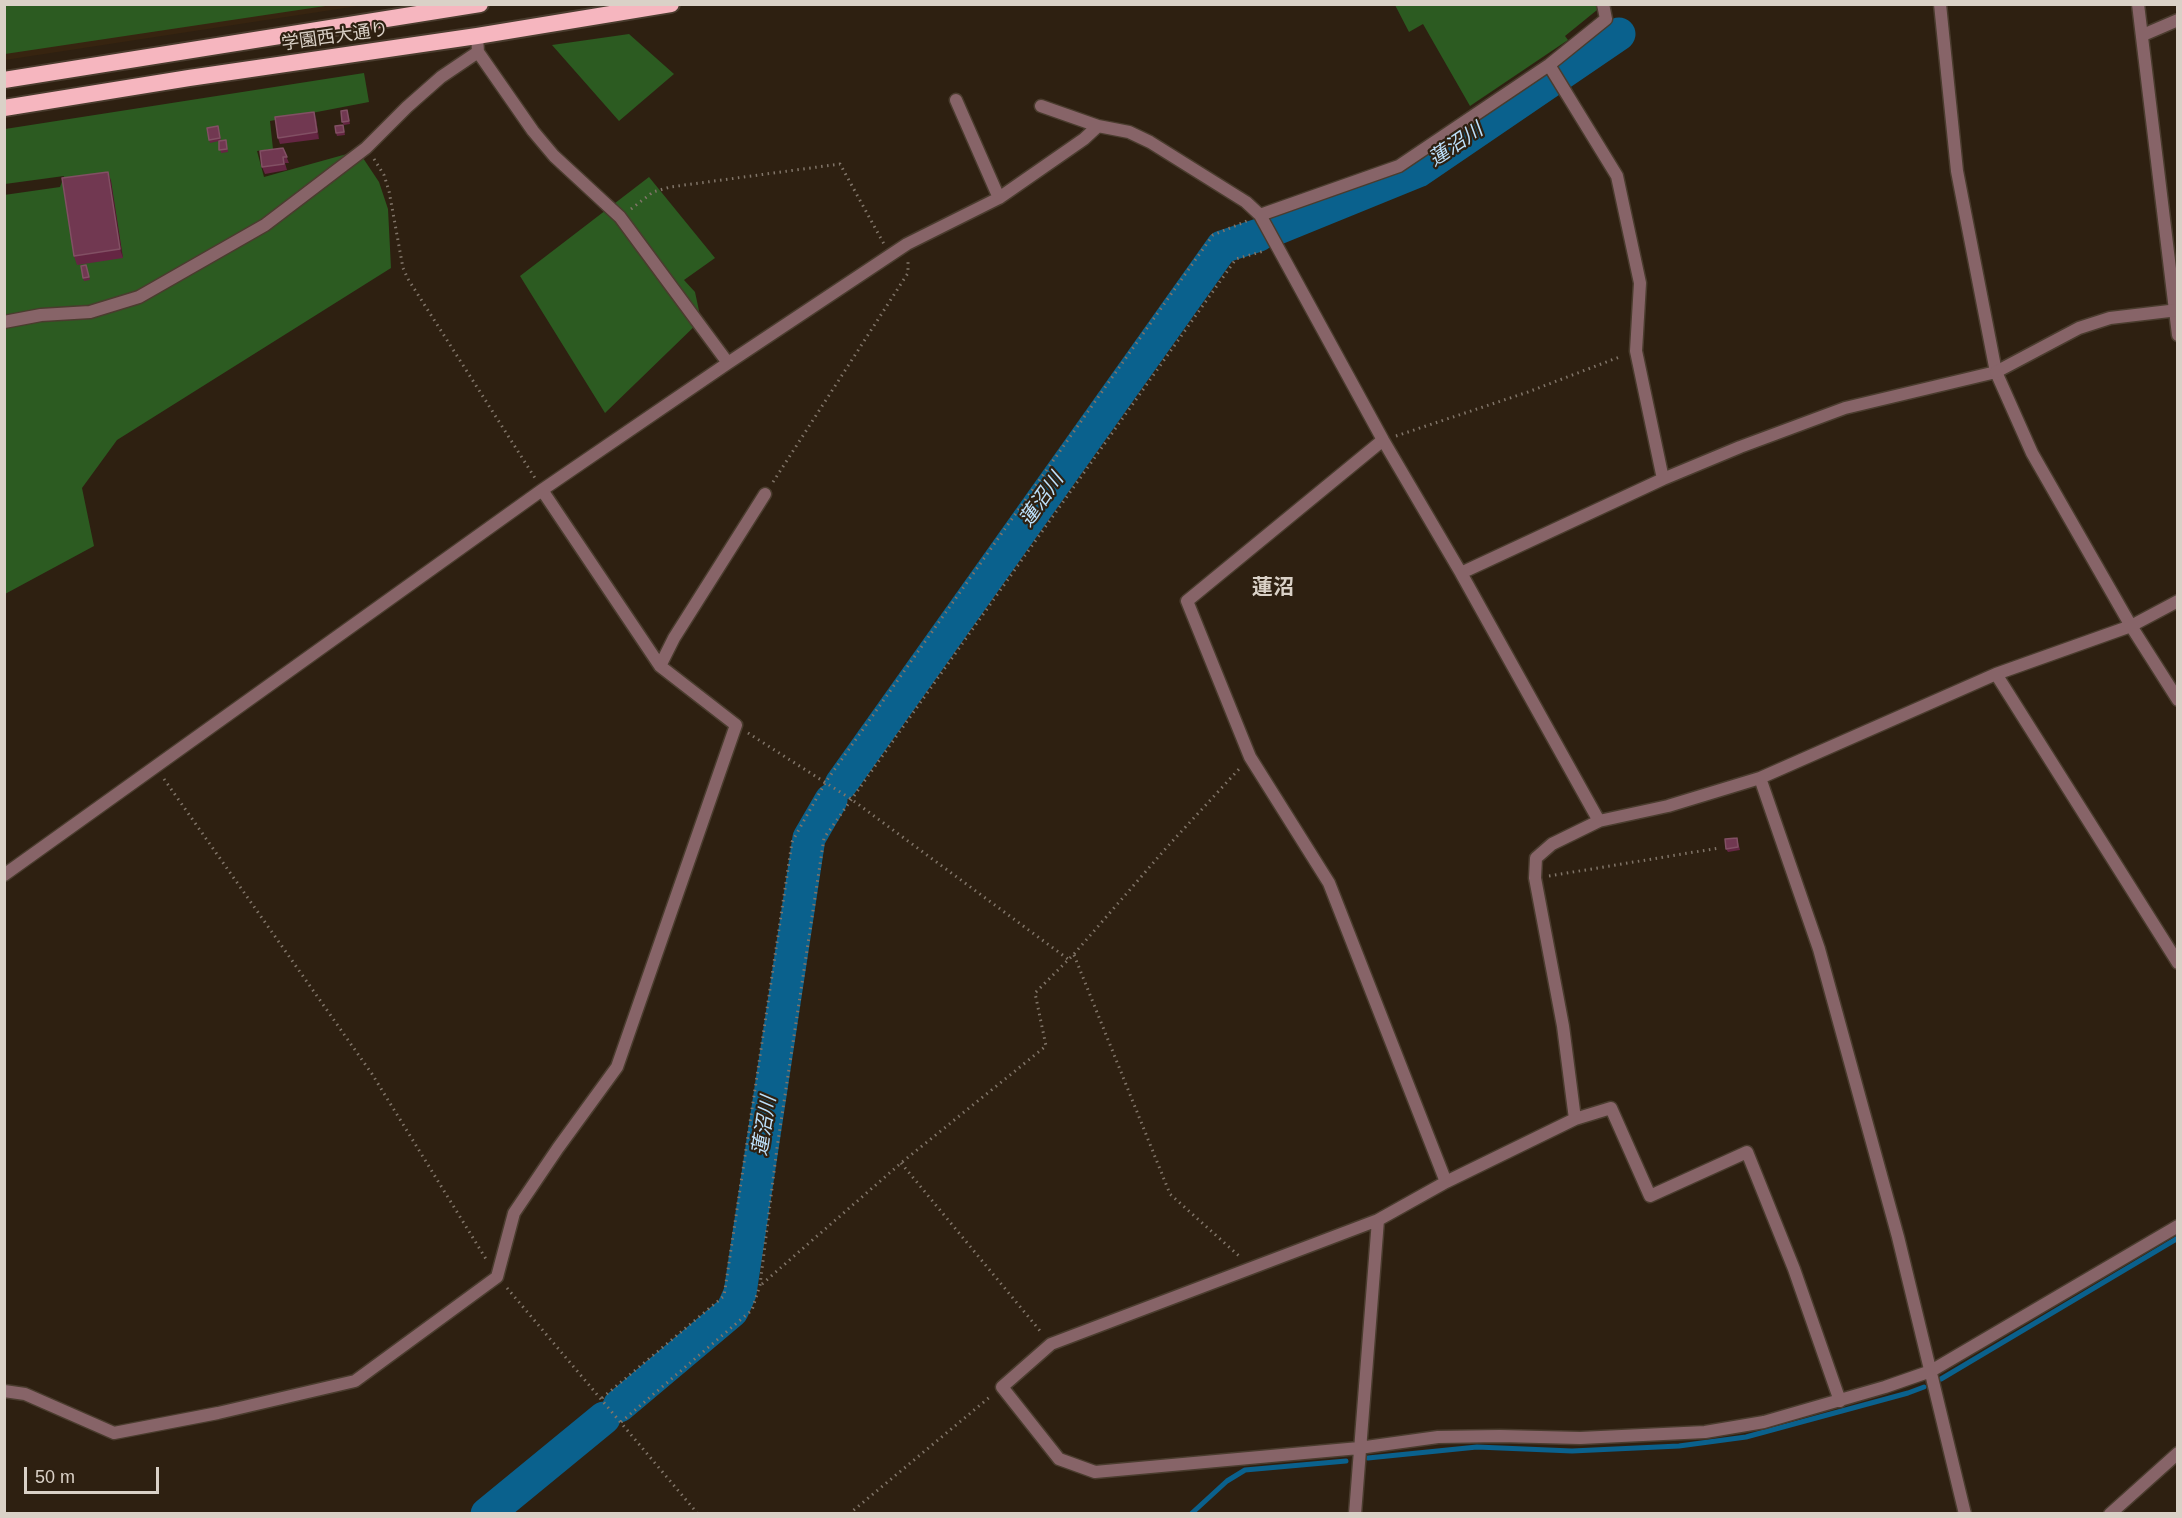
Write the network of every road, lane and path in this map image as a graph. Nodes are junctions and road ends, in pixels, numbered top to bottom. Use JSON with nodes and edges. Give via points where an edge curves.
{"nodes":[{"id":1,"x":480,"y":4,"type":"edge"},
{"id":2,"x":671,"y":4,"type":"edge"},
{"id":3,"x":1603,"y":4,"type":"edge"},
{"id":4,"x":1940,"y":4,"type":"edge"},
{"id":5,"x":2138,"y":4,"type":"edge"},
{"id":6,"x":2178,"y":20,"type":"edge"},
{"id":7,"x":2143,"y":35,"type":"junction"},
{"id":8,"x":477,"y":44,"type":"junction"},
{"id":9,"x":1550,"y":67,"type":"junction"},
{"id":10,"x":4,"y":80,"type":"edge"},
{"id":11,"x":956,"y":100,"type":"dead end"},
{"id":12,"x":1041,"y":106,"type":"dead end"},
{"id":13,"x":4,"y":108,"type":"edge"},
{"id":14,"x":1098,"y":126,"type":"junction"},
{"id":15,"x":366,"y":148,"type":"junction"},
{"id":16,"x":999,"y":198,"type":"junction"},
{"id":17,"x":1260,"y":215,"type":"junction"},
{"id":18,"x":620,"y":217,"type":"junction"},
{"id":19,"x":907,"y":244,"type":"junction"},
{"id":20,"x":1276,"y":247,"type":"junction"},
{"id":21,"x":891,"y":256,"type":"junction"},
{"id":22,"x":2175,"y":310,"type":"edge"},
{"id":23,"x":4,"y":322,"type":"edge"},
{"id":24,"x":2178,"y":335,"type":"edge"},
{"id":25,"x":1636,"y":351,"type":"junction"},
{"id":26,"x":728,"y":363,"type":"junction"},
{"id":27,"x":1996,"y":372,"type":"junction"},
{"id":28,"x":1383,"y":440,"type":"junction"},
{"id":29,"x":1663,"y":479,"type":"junction"},
{"id":30,"x":542,"y":490,"type":"junction"},
{"id":31,"x":765,"y":494,"type":"joint"},
{"id":32,"x":1461,"y":573,"type":"junction"},
{"id":33,"x":2178,"y":601,"type":"edge"},
{"id":34,"x":2131,"y":626,"type":"junction"},
{"id":35,"x":660,"y":666,"type":"junction"},
{"id":36,"x":1996,"y":674,"type":"junction"},
{"id":37,"x":2178,"y":700,"type":"edge"},
{"id":38,"x":736,"y":725,"type":"junction"},
{"id":39,"x":1250,"y":757,"type":"junction"},
{"id":40,"x":155,"y":767,"type":"junction"},
{"id":41,"x":1760,"y":778,"type":"junction"},
{"id":42,"x":825,"y":783,"type":"junction"},
{"id":43,"x":851,"y":799,"type":"junction"},
{"id":44,"x":1599,"y":821,"type":"junction"},
{"id":45,"x":1719,"y":848,"type":"dead end"},
{"id":46,"x":4,"y":875,"type":"edge"},
{"id":47,"x":1535,"y":878,"type":"junction"},
{"id":48,"x":1074,"y":954,"type":"junction"},
{"id":49,"x":1068,"y":960,"type":"junction"},
{"id":50,"x":2178,"y":963,"type":"edge"},
{"id":51,"x":1575,"y":1119,"type":"junction"},
{"id":52,"x":901,"y":1163,"type":"junction"},
{"id":53,"x":1446,"y":1182,"type":"junction"},
{"id":54,"x":1378,"y":1220,"type":"junction"},
{"id":55,"x":2178,"y":1226,"type":"edge"},
{"id":56,"x":1251,"y":1267,"type":"junction"},
{"id":57,"x":497,"y":1277,"type":"junction"},
{"id":58,"x":760,"y":1285,"type":"junction"},
{"id":59,"x":1051,"y":1344,"type":"junction"},
{"id":60,"x":1931,"y":1371,"type":"junction"},
{"id":61,"x":1002,"y":1387,"type":"junction"},
{"id":62,"x":4,"y":1391,"type":"edge"},
{"id":63,"x":602,"y":1398,"type":"junction"},
{"id":64,"x":1840,"y":1401,"type":"junction"},
{"id":65,"x":621,"y":1422,"type":"junction"},
{"id":66,"x":1359,"y":1448,"type":"junction"},
{"id":67,"x":2178,"y":1454,"type":"edge"},
{"id":68,"x":698,"y":1514,"type":"edge"},
{"id":69,"x":849,"y":1514,"type":"edge"},
{"id":70,"x":1355,"y":1514,"type":"edge"},
{"id":71,"x":1965,"y":1514,"type":"edge"},
{"id":72,"x":2110,"y":1514,"type":"edge"}],
"edges":[{"from":1,"to":10,"type":"highway","name":"学園西大通り"},
{"from":2,"to":8,"type":"highway","name":"学園西大通り"},
{"from":3,"to":9,"type":"street","via":[[1606,19]]},
{"from":4,"to":27,"type":"street","via":[[1957,171]]},
{"from":5,"to":7,"type":"street"},
{"from":6,"to":7,"type":"street"},
{"from":7,"to":22,"type":"street"},
{"from":8,"to":13,"type":"highway","name":"学園西大通り","via":[[189,78]]},
{"from":8,"to":15,"type":"street"},
{"from":8,"to":18,"type":"street","via":[[540,140]]},
{"from":9,"to":17,"type":"street","via":[[1399,166]]},
{"from":9,"to":25,"type":"street","via":[[1617,176],[1640,283]]},
{"from":11,"to":16,"type":"street"},
{"from":12,"to":14,"type":"street"},
{"from":14,"to":16,"type":"street"},
{"from":14,"to":17,"type":"street","via":[[1129,132],[1150,142]]},
{"from":15,"to":23,"type":"street","via":[[265,225],[139,297],[90,312]]},
{"from":15,"to":30,"type":"path","via":[[390,191],[408,279]]},
{"from":16,"to":19,"type":"street"},
{"from":17,"to":20,"type":"street"},
{"from":17,"to":42,"type":"path","via":[[1213,236]]},
{"from":18,"to":21,"type":"path","via":[[653,192],[670,187],[840,164]]},
{"from":18,"to":26,"type":"street"},
{"from":19,"to":21,"type":"street"},
{"from":19,"to":31,"type":"path","via":[[908,273]]},
{"from":20,"to":28,"type":"street"},
{"from":20,"to":43,"type":"path","via":[[1236,259]]},
{"from":21,"to":26,"type":"street"},
{"from":22,"to":24,"type":"street"},
{"from":22,"to":27,"type":"street","via":[[2110,318],[2079,328]]},
{"from":25,"to":28,"type":"path"},
{"from":25,"to":29,"type":"street"},
{"from":26,"to":30,"type":"street"},
{"from":27,"to":29,"type":"street","via":[[1845,408]]},
{"from":27,"to":34,"type":"street","via":[[2032,453]]},
{"from":28,"to":32,"type":"street"},
{"from":28,"to":39,"type":"street","via":[[1187,601]]},
{"from":29,"to":32,"type":"street"},
{"from":30,"to":35,"type":"street"},
{"from":30,"to":40,"type":"street"},
{"from":31,"to":35,"type":"street"},
{"from":32,"to":44,"type":"street"},
{"from":33,"to":34,"type":"street"},
{"from":34,"to":36,"type":"street"},
{"from":34,"to":37,"type":"street"},
{"from":35,"to":38,"type":"street"},
{"from":36,"to":41,"type":"street"},
{"from":36,"to":50,"type":"street"},
{"from":38,"to":42,"type":"path"},
{"from":38,"to":57,"type":"street","via":[[616,1067],[514,1213]]},
{"from":39,"to":48,"type":"path"},
{"from":39,"to":53,"type":"street","via":[[1329,883]]},
{"from":40,"to":46,"type":"street"},
{"from":40,"to":57,"type":"path","via":[[372,1074]]},
{"from":41,"to":44,"type":"street","via":[[1668,806]]},
{"from":41,"to":60,"type":"street","via":[[1819,949]]},
{"from":42,"to":43,"type":"path"},
{"from":42,"to":63,"type":"path","via":[[792,842],[724,1296]]},
{"from":43,"to":49,"type":"path"},
{"from":43,"to":58,"type":"path","via":[[824,838]]},
{"from":44,"to":47,"type":"street","via":[[1552,844],[1536,858]]},
{"from":45,"to":47,"type":"path"},
{"from":47,"to":51,"type":"street","via":[[1563,1026]]},
{"from":48,"to":49,"type":"path"},
{"from":48,"to":56,"type":"path","via":[[1170,1194]]},
{"from":49,"to":52,"type":"path","via":[[1035,993],[1046,1046]]},
{"from":51,"to":53,"type":"street"},
{"from":51,"to":64,"type":"street","via":[[1611,1108],[1650,1196],[1747,1152],[1794,1269]]},
{"from":52,"to":58,"type":"path"},
{"from":52,"to":59,"type":"path"},
{"from":53,"to":54,"type":"street"},
{"from":54,"to":56,"type":"street"},
{"from":54,"to":66,"type":"street"},
{"from":55,"to":60,"type":"street"},
{"from":56,"to":59,"type":"street"},
{"from":57,"to":62,"type":"street","via":[[355,1381],[344,1384],[114,1433],[25,1394]]},
{"from":57,"to":63,"type":"path"},
{"from":58,"to":65,"type":"path","via":[[752,1310]]},
{"from":59,"to":61,"type":"street"},
{"from":60,"to":64,"type":"street"},
{"from":60,"to":71,"type":"street"},
{"from":61,"to":66,"type":"street","via":[[1059,1459],[1095,1472]]},
{"from":61,"to":69,"type":"path"},
{"from":63,"to":65,"type":"path"},
{"from":64,"to":66,"type":"street","via":[[1764,1422],[1705,1432],[1580,1438],[1438,1437]]},
{"from":65,"to":68,"type":"path"},
{"from":66,"to":70,"type":"street"},
{"from":67,"to":72,"type":"street"}]}
